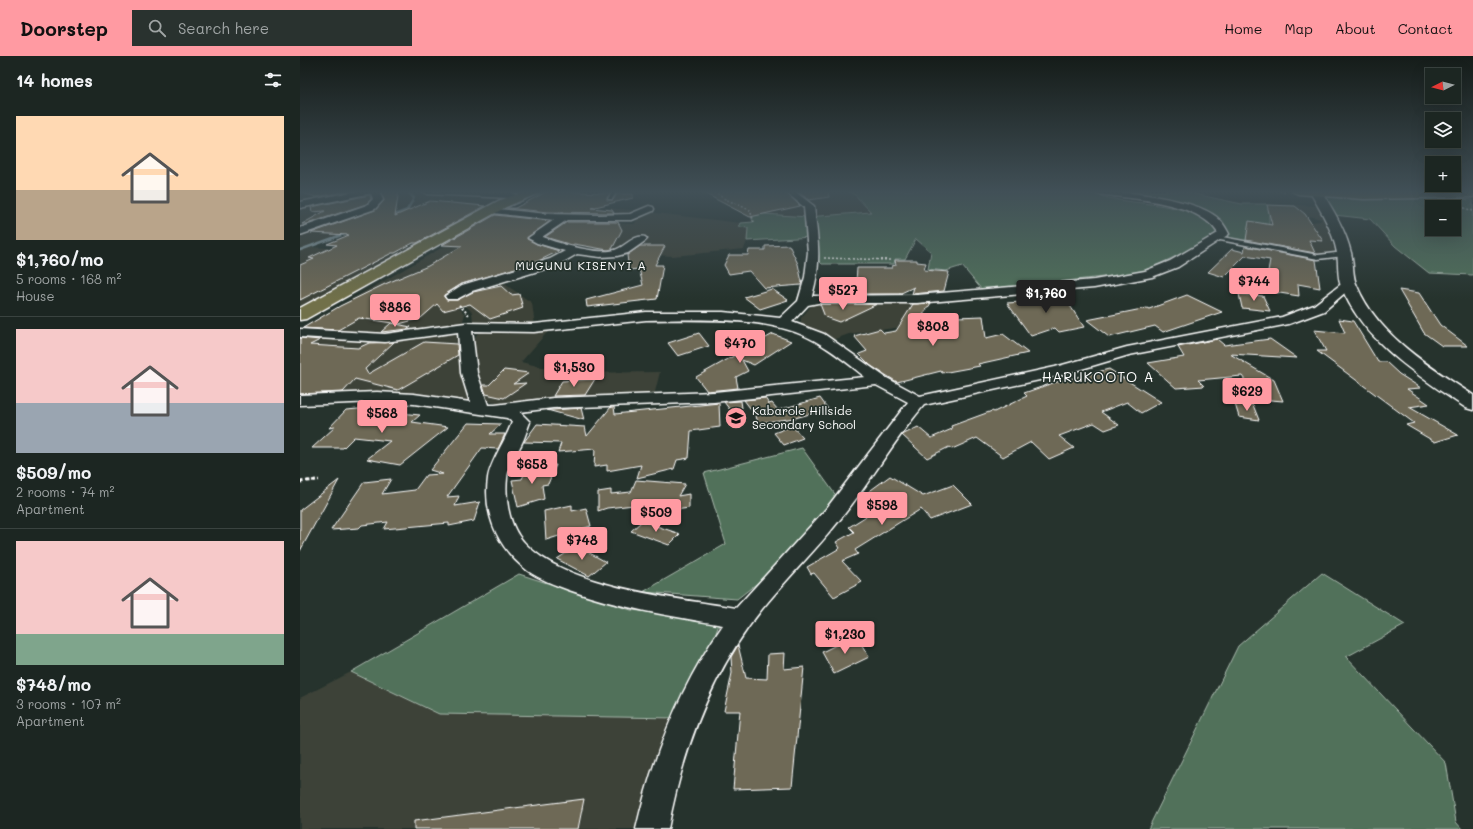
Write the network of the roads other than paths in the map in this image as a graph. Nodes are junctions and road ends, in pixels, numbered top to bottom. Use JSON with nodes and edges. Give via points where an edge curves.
{"nodes":[{"id":1,"x":314,"y":227,"type":"edge"},
{"id":2,"x":458,"y":227,"type":"edge"},
{"id":3,"x":550,"y":227,"type":"edge"},
{"id":4,"x":811,"y":227,"type":"edge"},
{"id":5,"x":1222,"y":227,"type":"edge"},
{"id":6,"x":1333,"y":227,"type":"edge"},
{"id":7,"x":300,"y":232,"type":"edge"},
{"id":8,"x":1217,"y":238,"type":"junction"},
{"id":9,"x":641,"y":239,"type":"dead end"},
{"id":10,"x":575,"y":250,"type":"junction"},
{"id":11,"x":1344,"y":254,"type":"junction"},
{"id":12,"x":1348,"y":285,"type":"junction"},
{"id":13,"x":452,"y":296,"type":"road end"},
{"id":14,"x":804,"y":302,"type":"junction"},
{"id":15,"x":300,"y":315,"type":"edge"},
{"id":16,"x":783,"y":323,"type":"junction"},
{"id":17,"x":465,"y":327,"type":"junction"},
{"id":18,"x":300,"y":334,"type":"edge"},
{"id":19,"x":879,"y":380,"type":"junction"},
{"id":20,"x":918,"y":401,"type":"junction"},
{"id":21,"x":300,"y":402,"type":"edge"},
{"id":22,"x":1473,"y":404,"type":"edge"},
{"id":23,"x":485,"y":410,"type":"junction"},
{"id":24,"x":741,"y":619,"type":"junction"},
{"id":25,"x":652,"y":829,"type":"edge"}],
"edges":[{"from":1,"to":7,"type":"street"},
{"from":2,"to":15,"type":"main road"},
{"from":3,"to":10,"type":"street","via":[[534,238]]},
{"from":4,"to":14,"type":"street","via":[[814,252]]},
{"from":5,"to":8,"type":"street","via":[[1224,234]]},
{"from":6,"to":11,"type":"street"},
{"from":8,"to":11,"type":"lane","via":[[1318,257]]},
{"from":8,"to":14,"type":"street","via":[[1174,264],[1148,274],[1094,284],[917,299],[834,298]]},
{"from":9,"to":10,"type":"street","via":[[618,253],[604,255]]},
{"from":10,"to":13,"type":"street","via":[[554,262],[467,288]]},
{"from":11,"to":12,"type":"street"},
{"from":12,"to":20,"type":"street","via":[[1326,305],[1307,315],[1128,351],[1058,371]]},
{"from":12,"to":22,"type":"street","via":[[1362,311],[1393,347]]},
{"from":14,"to":16,"type":"street"},
{"from":16,"to":17,"type":"street","via":[[724,316],[669,315],[534,328]]},
{"from":16,"to":19,"type":"street","via":[[819,337]]},
{"from":17,"to":18,"type":"street","via":[[386,338]]},
{"from":17,"to":23,"type":"street","via":[[469,373]]},
{"from":19,"to":20,"type":"street"},
{"from":19,"to":23,"type":"street","via":[[714,397],[553,403]]},
{"from":20,"to":24,"type":"street","via":[[846,499]]},
{"from":21,"to":23,"type":"street","via":[[389,398]]},
{"from":23,"to":24,"type":"street","via":[[517,416],[521,422],[499,468],[497,504],[506,535],[519,551],[538,567],[577,584],[630,599]]},
{"from":24,"to":25,"type":"street","via":[[711,663],[691,704],[672,752]]}]}
